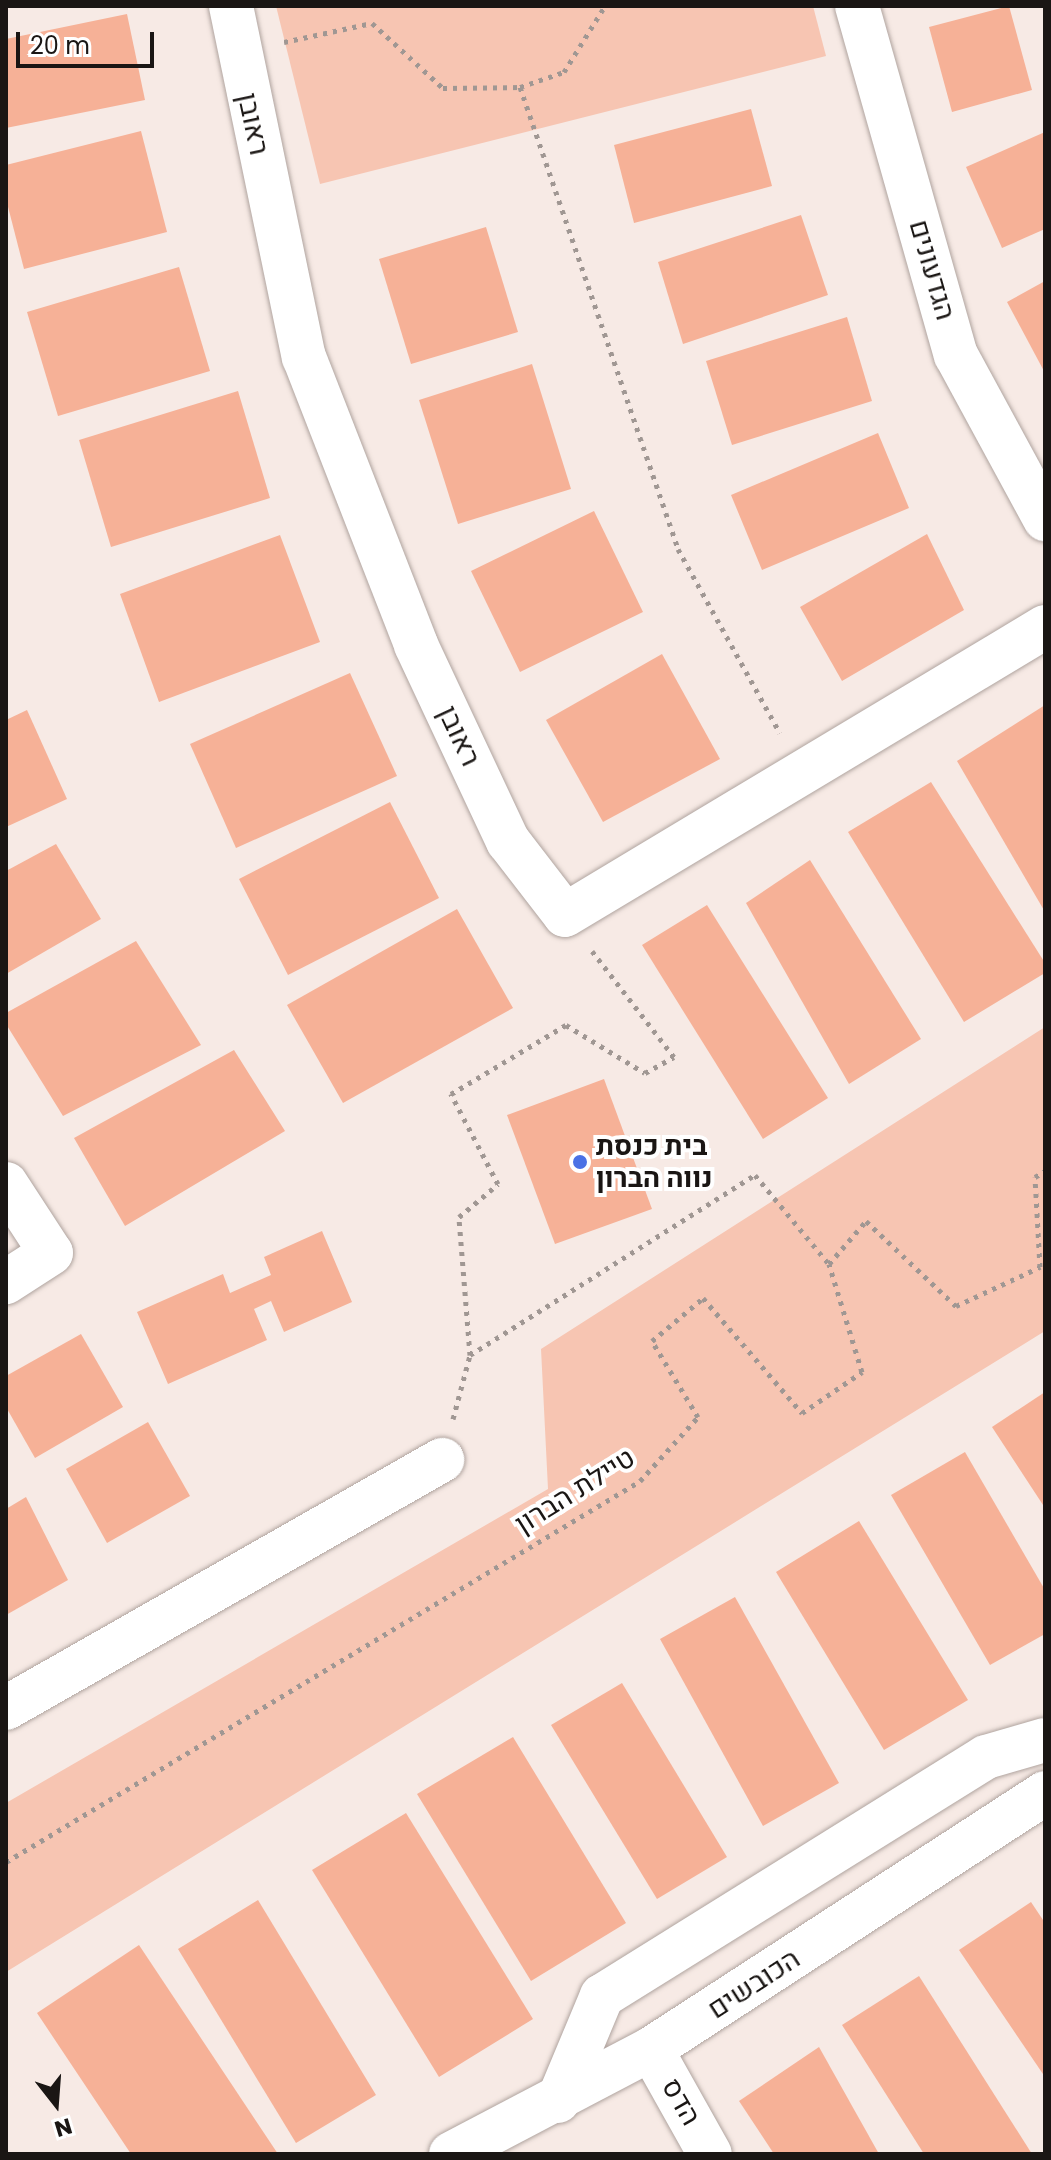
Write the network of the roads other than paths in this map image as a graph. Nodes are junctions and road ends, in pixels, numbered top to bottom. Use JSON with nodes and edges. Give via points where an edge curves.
{"nodes":[{"id":1,"x":231,"y":6,"type":"edge"},
{"id":2,"x":857,"y":6,"type":"edge"},
{"id":3,"x":1045,"y":519,"type":"edge"},
{"id":4,"x":1045,"y":627,"type":"edge"},
{"id":5,"x":6,"y":1184,"type":"edge"},
{"id":6,"x":6,"y":1282,"type":"edge"},
{"id":7,"x":442,"y":1460,"type":"road end"},
{"id":8,"x":6,"y":1708,"type":"edge"},
{"id":9,"x":1045,"y":1740,"type":"edge"},
{"id":10,"x":1045,"y":1793,"type":"edge"},
{"id":11,"x":651,"y":2049,"type":"junction"},
{"id":12,"x":558,"y":2101,"type":"junction"},
{"id":13,"x":451,"y":2154,"type":"edge"},
{"id":14,"x":710,"y":2154,"type":"edge"}],
"edges":[{"from":1,"to":4,"type":"street","name":"ראובן","via":[[304,357],[429,673],[508,841],[565,915]]},
{"from":2,"to":3,"type":"street","name":"הגדעונים","via":[[956,355]]},
{"from":5,"to":6,"type":"street","via":[[51,1253]]},
{"from":7,"to":8,"type":"street"},
{"from":9,"to":12,"type":"street","via":[[986,1757],[602,1996]]},
{"from":10,"to":11,"type":"street","name":"הכובשים"},
{"from":11,"to":12,"type":"street","name":"הכובשים"},
{"from":11,"to":14,"type":"street","name":"הדס"},
{"from":12,"to":13,"type":"street","name":"הכובשים"}]}
